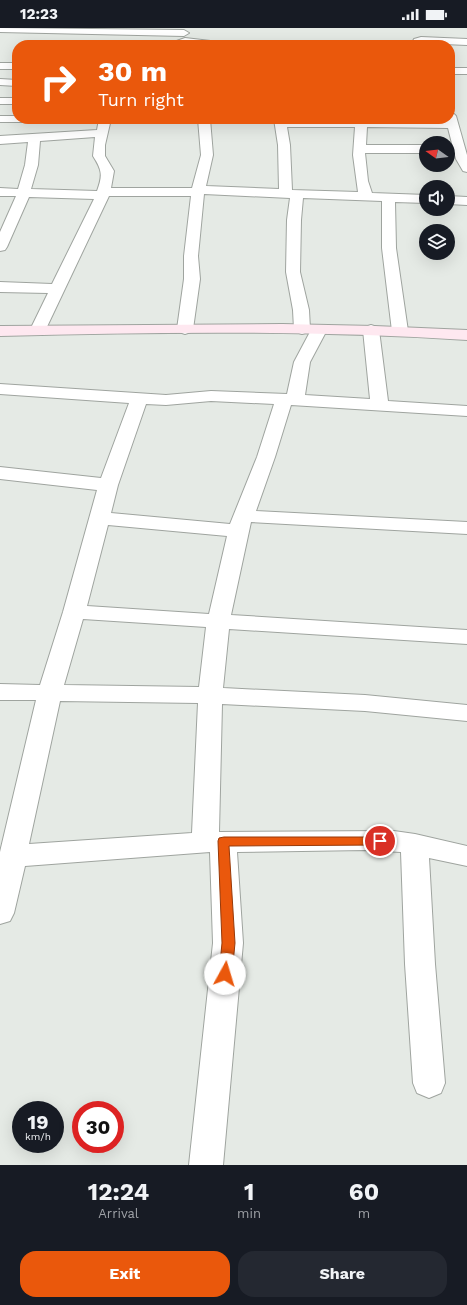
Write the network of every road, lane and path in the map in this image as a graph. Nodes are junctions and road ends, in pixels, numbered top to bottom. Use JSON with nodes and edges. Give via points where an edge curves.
{"nodes":[{"id":1,"x":0,"y":29,"type":"edge"},
{"id":2,"x":44,"y":29,"type":"edge"},
{"id":3,"x":252,"y":33,"type":"dead end"},
{"id":4,"x":184,"y":34,"type":"edge"},
{"id":5,"x":323,"y":34,"type":"dead end"},
{"id":6,"x":203,"y":40,"type":"edge"},
{"id":7,"x":256,"y":40,"type":"edge"},
{"id":8,"x":327,"y":40,"type":"edge"},
{"id":9,"x":455,"y":41,"type":"edge"},
{"id":10,"x":467,"y":42,"type":"edge"},
{"id":11,"x":0,"y":66,"type":"edge"},
{"id":12,"x":12,"y":66,"type":"edge"},
{"id":13,"x":467,"y":71,"type":"edge"},
{"id":14,"x":455,"y":72,"type":"edge"},
{"id":15,"x":0,"y":82,"type":"edge"},
{"id":16,"x":12,"y":83,"type":"edge"},
{"id":17,"x":0,"y":101,"type":"edge"},
{"id":18,"x":12,"y":101,"type":"edge"},
{"id":19,"x":0,"y":119,"type":"edge"},
{"id":20,"x":12,"y":119,"type":"edge"},
{"id":21,"x":455,"y":123,"type":"edge"},
{"id":22,"x":104,"y":124,"type":"edge"},
{"id":23,"x":204,"y":124,"type":"edge"},
{"id":24,"x":281,"y":124,"type":"edge"},
{"id":25,"x":362,"y":124,"type":"edge"},
{"id":26,"x":452,"y":124,"type":"edge"},
{"id":27,"x":467,"y":126,"type":"edge"},
{"id":28,"x":101,"y":133,"type":"junction"},
{"id":29,"x":453,"y":136,"type":"edge"},
{"id":30,"x":34,"y":137,"type":"junction"},
{"id":31,"x":0,"y":140,"type":"edge"},
{"id":32,"x":360,"y":149,"type":"junction"},
{"id":33,"x":419,"y":149,"type":"edge"},
{"id":34,"x":455,"y":151,"type":"edge"},
{"id":35,"x":467,"y":168,"type":"edge"},
{"id":36,"x":198,"y":191,"type":"junction"},
{"id":37,"x":0,"y":192,"type":"edge"},
{"id":38,"x":22,"y":193,"type":"junction"},
{"id":39,"x":103,"y":193,"type":"junction"},
{"id":40,"x":292,"y":194,"type":"junction"},
{"id":41,"x":366,"y":196,"type":"junction"},
{"id":42,"x":389,"y":197,"type":"junction"},
{"id":43,"x":419,"y":199,"type":"edge"},
{"id":44,"x":455,"y":200,"type":"edge"},
{"id":45,"x":467,"y":201,"type":"edge"},
{"id":46,"x":0,"y":247,"type":"edge"},
{"id":47,"x":0,"y":287,"type":"edge"},
{"id":48,"x":56,"y":289,"type":"junction"},
{"id":49,"x":185,"y":329,"type":"junction"},
{"id":50,"x":302,"y":329,"type":"junction"},
{"id":51,"x":38,"y":330,"type":"junction"},
{"id":52,"x":319,"y":330,"type":"junction"},
{"id":53,"x":371,"y":330,"type":"junction"},
{"id":54,"x":400,"y":331,"type":"junction"},
{"id":55,"x":0,"y":332,"type":"edge"},
{"id":56,"x":467,"y":336,"type":"edge"},
{"id":57,"x":0,"y":389,"type":"edge"},
{"id":58,"x":139,"y":399,"type":"junction"},
{"id":59,"x":290,"y":399,"type":"junction"},
{"id":60,"x":380,"y":406,"type":"junction"},
{"id":61,"x":467,"y":411,"type":"edge"},
{"id":62,"x":0,"y":473,"type":"edge"},
{"id":63,"x":108,"y":485,"type":"junction"},
{"id":64,"x":98,"y":518,"type":"junction"},
{"id":65,"x":241,"y":523,"type":"junction"},
{"id":66,"x":467,"y":528,"type":"edge"},
{"id":67,"x":74,"y":612,"type":"junction"},
{"id":68,"x":218,"y":622,"type":"junction"},
{"id":69,"x":467,"y":637,"type":"edge"},
{"id":70,"x":0,"y":692,"type":"edge"},
{"id":71,"x":50,"y":692,"type":"junction"},
{"id":72,"x":210,"y":695,"type":"junction"},
{"id":73,"x":467,"y":713,"type":"edge"},
{"id":74,"x":214,"y":842,"type":"junction"},
{"id":75,"x":415,"y":844,"type":"junction"},
{"id":76,"x":12,"y":856,"type":"junction"},
{"id":77,"x":467,"y":856,"type":"edge"},
{"id":78,"x":3,"y":883,"type":"edge"},
{"id":79,"x":0,"y":913,"type":"edge"},
{"id":80,"x":429,"y":1083,"type":"dead end"},
{"id":81,"x":206,"y":1165,"type":"edge"}],
"edges":[{"from":1,"to":2,"type":"street"},
{"from":2,"to":4,"type":"street"},
{"from":3,"to":7,"type":"street"},
{"from":4,"to":6,"type":"street"},
{"from":5,"to":8,"type":"street"},
{"from":9,"to":10,"type":"street"},
{"from":11,"to":12,"type":"street"},
{"from":13,"to":14,"type":"street"},
{"from":15,"to":16,"type":"street"},
{"from":17,"to":18,"type":"street"},
{"from":19,"to":20,"type":"street"},
{"from":21,"to":27,"type":"street"},
{"from":22,"to":28,"type":"street"},
{"from":23,"to":36,"type":"street","via":[[207,154]]},
{"from":24,"to":40,"type":"street"},
{"from":25,"to":32,"type":"street"},
{"from":26,"to":29,"type":"street"},
{"from":28,"to":30,"type":"street"},
{"from":28,"to":39,"type":"street","via":[[99,156],[106,164],[108,173]]},
{"from":30,"to":31,"type":"street"},
{"from":30,"to":38,"type":"street","via":[[32,168]]},
{"from":32,"to":33,"type":"street"},
{"from":32,"to":41,"type":"street","via":[[362,181]]},
{"from":34,"to":35,"type":"street"},
{"from":36,"to":39,"type":"street"},
{"from":36,"to":40,"type":"street"},
{"from":36,"to":49,"type":"street","via":[[191,256],[192,279]]},
{"from":37,"to":38,"type":"street"},
{"from":38,"to":39,"type":"street"},
{"from":38,"to":46,"type":"street","via":[[15,216]]},
{"from":39,"to":48,"type":"street","via":[[78,249]]},
{"from":40,"to":41,"type":"street"},
{"from":40,"to":50,"type":"street","via":[[293,272]]},
{"from":41,"to":42,"type":"street"},
{"from":42,"to":43,"type":"street"},
{"from":42,"to":54,"type":"street","via":[[389,256]]},
{"from":44,"to":45,"type":"street"},
{"from":47,"to":48,"type":"street"},
{"from":48,"to":51,"type":"street"},
{"from":49,"to":50,"type":"street"},
{"from":49,"to":51,"type":"street"},
{"from":50,"to":52,"type":"street"},
{"from":51,"to":55,"type":"street"},
{"from":52,"to":53,"type":"street"},
{"from":52,"to":59,"type":"street","via":[[302,362]]},
{"from":53,"to":54,"type":"street"},
{"from":53,"to":60,"type":"street"},
{"from":54,"to":56,"type":"street"},
{"from":57,"to":58,"type":"street"},
{"from":58,"to":59,"type":"street","via":[[229,396]]},
{"from":58,"to":63,"type":"street"},
{"from":59,"to":60,"type":"street"},
{"from":59,"to":65,"type":"street","via":[[255,482]]},
{"from":60,"to":61,"type":"street"},
{"from":62,"to":63,"type":"street"},
{"from":63,"to":64,"type":"street"},
{"from":64,"to":65,"type":"street"},
{"from":64,"to":67,"type":"street"},
{"from":65,"to":66,"type":"street"},
{"from":65,"to":68,"type":"street"},
{"from":67,"to":68,"type":"street"},
{"from":67,"to":71,"type":"street"},
{"from":68,"to":69,"type":"street"},
{"from":68,"to":72,"type":"street"},
{"from":70,"to":71,"type":"street"},
{"from":71,"to":72,"type":"street"},
{"from":71,"to":76,"type":"street"},
{"from":72,"to":73,"type":"street","via":[[356,703]]},
{"from":72,"to":74,"type":"street"},
{"from":74,"to":75,"type":"street","via":[[365,840]]},
{"from":74,"to":76,"type":"street"},
{"from":74,"to":81,"type":"street","via":[[228,943]]},
{"from":75,"to":77,"type":"street"},
{"from":75,"to":80,"type":"street","via":[[416,908]]},
{"from":76,"to":78,"type":"street"},
{"from":78,"to":79,"type":"street"}]}
